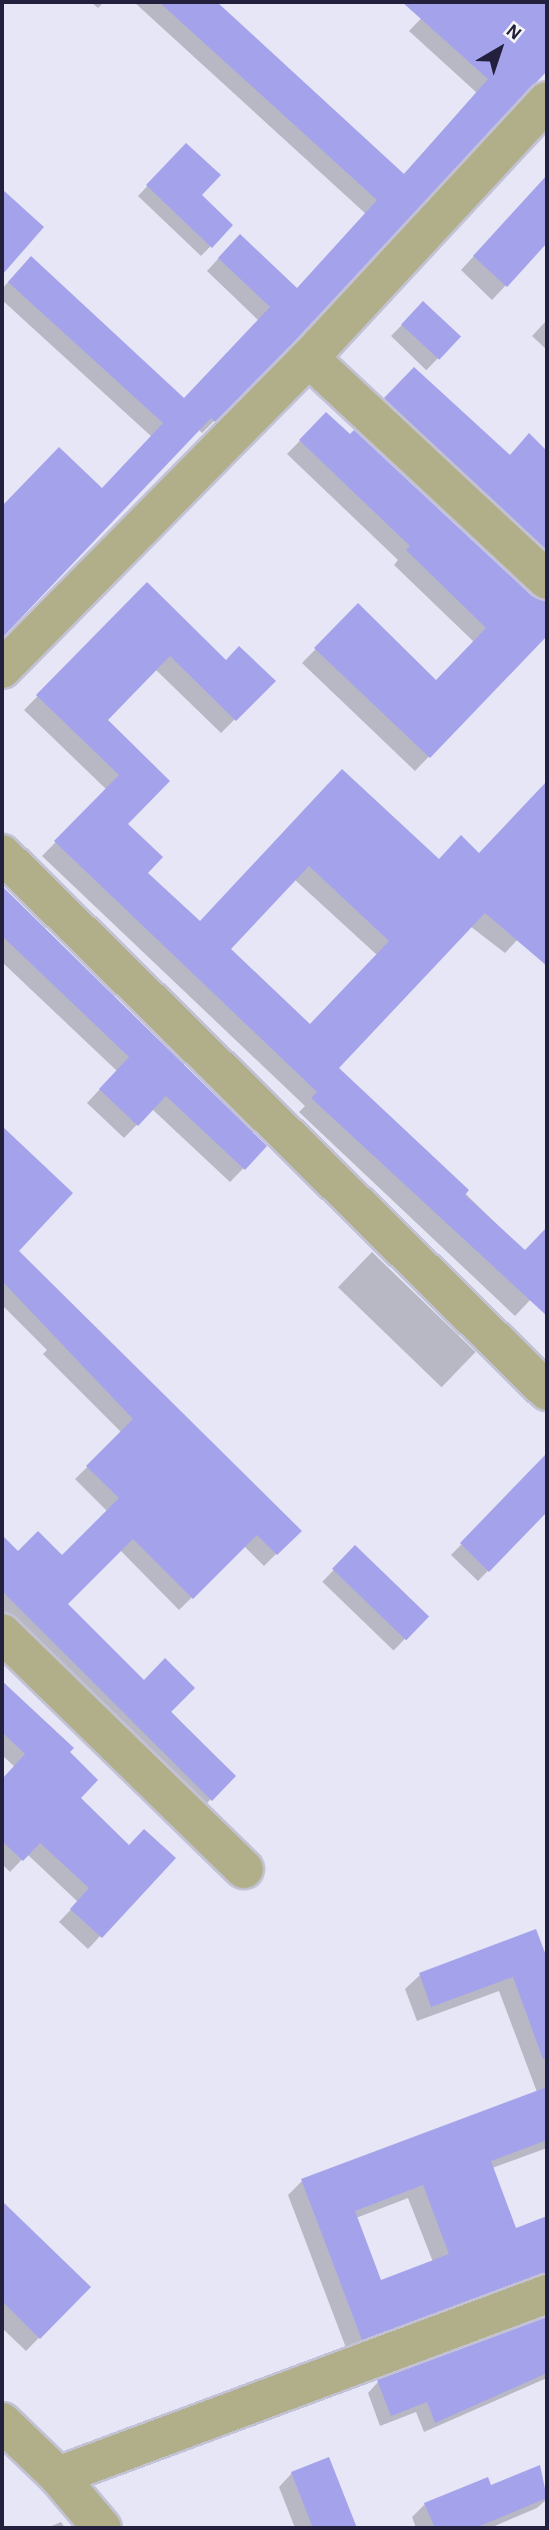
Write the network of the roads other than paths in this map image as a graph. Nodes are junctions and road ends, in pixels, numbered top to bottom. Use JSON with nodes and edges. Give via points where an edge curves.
{"nodes":[{"id":1,"x":547,"y":101,"type":"edge"},
{"id":2,"x":309,"y":358,"type":"junction"},
{"id":3,"x":547,"y":580,"type":"edge"},
{"id":4,"x":2,"y":669,"type":"edge"},
{"id":5,"x":2,"y":854,"type":"edge"},
{"id":6,"x":547,"y":1391,"type":"edge"},
{"id":7,"x":2,"y":1633,"type":"edge"},
{"id":8,"x":244,"y":1869,"type":"dead end"},
{"id":9,"x":547,"y":2294,"type":"edge"},
{"id":10,"x":2,"y":2422,"type":"edge"},
{"id":11,"x":58,"y":2476,"type":"junction"},
{"id":12,"x":102,"y":2528,"type":"edge"}],
"edges":[{"from":1,"to":2,"type":"street"},
{"from":2,"to":3,"type":"street"},
{"from":2,"to":4,"type":"street"},
{"from":5,"to":6,"type":"street"},
{"from":7,"to":8,"type":"street"},
{"from":9,"to":11,"type":"street"},
{"from":10,"to":11,"type":"street"},
{"from":11,"to":12,"type":"street"}]}
